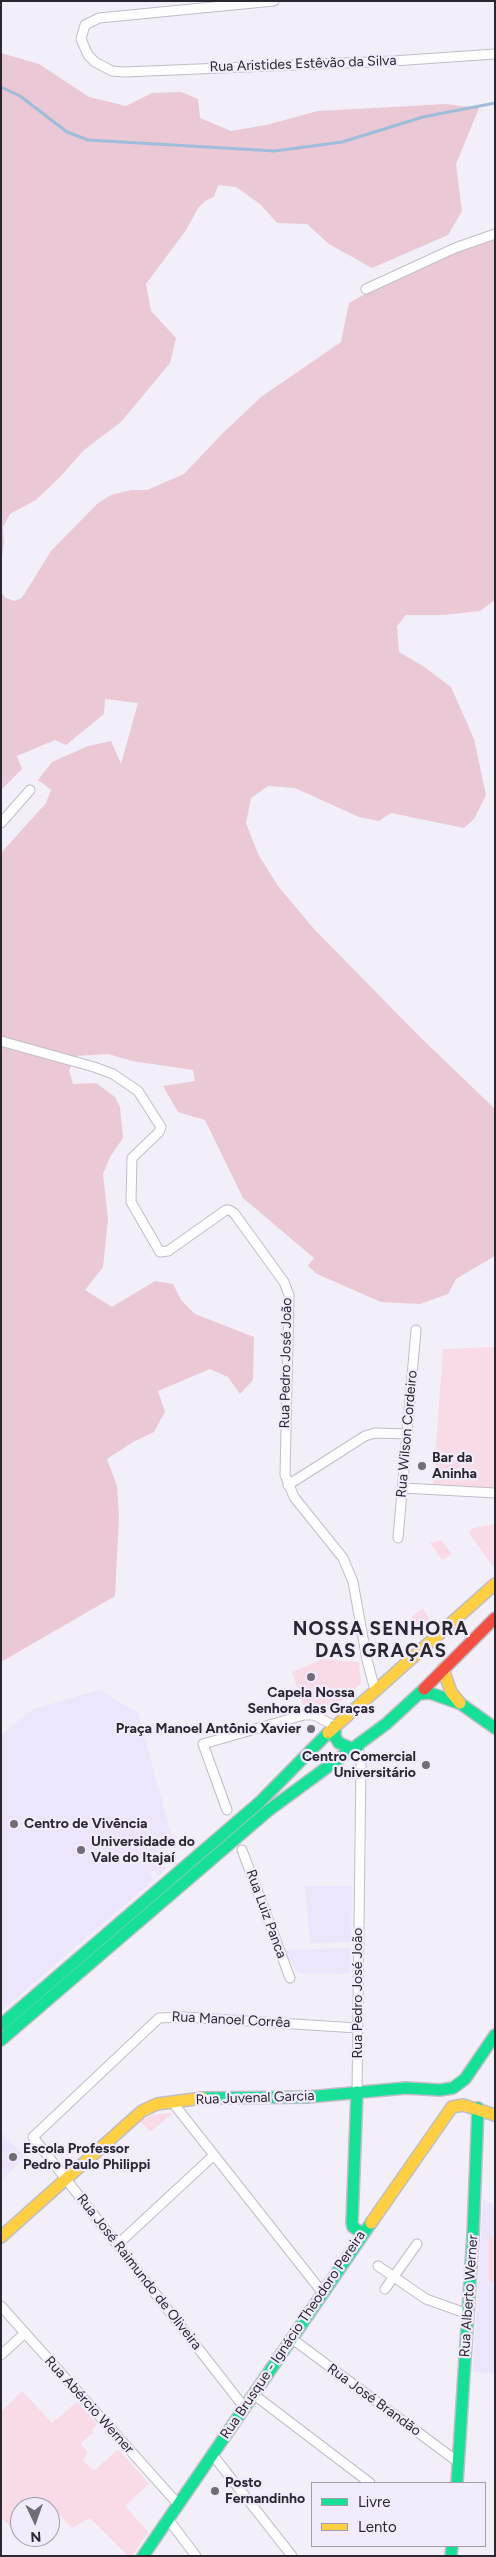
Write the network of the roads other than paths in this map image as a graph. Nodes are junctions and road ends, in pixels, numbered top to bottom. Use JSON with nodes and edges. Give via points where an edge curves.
{"nodes":[{"id":1,"x":274,"y":1,"type":"edge"},
{"id":2,"x":495,"y":54,"type":"edge"},
{"id":3,"x":495,"y":234,"type":"edge"},
{"id":4,"x":366,"y":289,"type":"dead end"},
{"id":5,"x":30,"y":790,"type":"dead end"},
{"id":6,"x":1,"y":824,"type":"edge"},
{"id":7,"x":1,"y":1041,"type":"edge"},
{"id":8,"x":416,"y":1330,"type":"dead end"},
{"id":9,"x":407,"y":1434,"type":"junction"},
{"id":10,"x":288,"y":1486,"type":"junction"},
{"id":11,"x":403,"y":1488,"type":"junction"},
{"id":12,"x":495,"y":1493,"type":"edge"},
{"id":13,"x":398,"y":1538,"type":"dead end"},
{"id":14,"x":495,"y":1584,"type":"edge"},
{"id":15,"x":495,"y":1618,"type":"edge"},
{"id":16,"x":443,"y":1669,"type":"junction"},
{"id":17,"x":375,"y":1690,"type":"junction"},
{"id":18,"x":419,"y":1694,"type":"junction"},
{"id":19,"x":461,"y":1704,"type":"junction"},
{"id":20,"x":335,"y":1726,"type":"junction"},
{"id":21,"x":495,"y":1728,"type":"edge"},
{"id":22,"x":358,"y":1747,"type":"junction"},
{"id":23,"x":227,"y":1810,"type":"dead end"},
{"id":24,"x":242,"y":1850,"type":"dead end"},
{"id":25,"x":290,"y":1978,"type":"dead end"},
{"id":26,"x":1,"y":2025,"type":"edge"},
{"id":27,"x":357,"y":2028,"type":"junction"},
{"id":28,"x":495,"y":2036,"type":"edge"},
{"id":29,"x":1,"y":2040,"type":"edge"},
{"id":30,"x":357,"y":2092,"type":"junction"},
{"id":31,"x":173,"y":2103,"type":"junction"},
{"id":32,"x":478,"y":2108,"type":"junction"},
{"id":33,"x":495,"y":2115,"type":"edge"},
{"id":34,"x":33,"y":2137,"type":"joint"},
{"id":35,"x":213,"y":2156,"type":"junction"},
{"id":36,"x":66,"y":2178,"type":"junction"},
{"id":37,"x":362,"y":2233,"type":"junction"},
{"id":38,"x":1,"y":2237,"type":"edge"},
{"id":39,"x":418,"y":2244,"type":"dead end"},
{"id":40,"x":117,"y":2245,"type":"junction"},
{"id":41,"x":378,"y":2266,"type":"dead end"},
{"id":42,"x":394,"y":2277,"type":"junction"},
{"id":43,"x":385,"y":2289,"type":"dead end"},
{"id":44,"x":322,"y":2292,"type":"junction"},
{"id":45,"x":1,"y":2306,"type":"edge"},
{"id":46,"x":468,"y":2314,"type":"junction"},
{"id":47,"x":25,"y":2333,"type":"junction"},
{"id":48,"x":291,"y":2338,"type":"junction"},
{"id":49,"x":1,"y":2355,"type":"edge"},
{"id":50,"x":253,"y":2394,"type":"junction"},
{"id":51,"x":244,"y":2407,"type":"junction"},
{"id":52,"x":212,"y":2454,"type":"junction"},
{"id":53,"x":458,"y":2462,"type":"junction"},
{"id":54,"x":369,"y":2482,"type":"edge"},
{"id":55,"x":457,"y":2482,"type":"edge"},
{"id":56,"x":178,"y":2504,"type":"junction"},
{"id":57,"x":168,"y":2519,"type":"junction"},
{"id":58,"x":143,"y":2556,"type":"edge"},
{"id":59,"x":196,"y":2556,"type":"edge"},
{"id":60,"x":292,"y":2556,"type":"edge"}],
"edges":[{"from":1,"to":2,"type":"street","name":"Rua Aristides Estêvão da Silva","via":[[89,21],[82,31],[84,47],[95,62],[112,71]]},
{"from":3,"to":4,"type":"street","via":[[455,248]]},
{"from":5,"to":6,"type":"street"},
{"from":7,"to":10,"type":"street","name":"Rua Pedro José João","via":[[114,1074],[138,1091],[161,1127],[132,1158],[131,1202],[160,1252],[229,1210],[284,1282],[289,1295],[284,1455]]},
{"from":8,"to":9,"type":"street","name":"Rua Wilson Cordeiro"},
{"from":9,"to":10,"type":"street","via":[[375,1433],[365,1436]]},
{"from":9,"to":11,"type":"street","name":"Rua Wilson Cordeiro"},
{"from":10,"to":17,"type":"street","via":[[343,1558],[353,1582]]},
{"from":11,"to":12,"type":"street"},
{"from":11,"to":13,"type":"street","name":"Rua Wilson Cordeiro"},
{"from":14,"to":17,"type":"main road"},
{"from":15,"to":16,"type":"main road"},
{"from":16,"to":18,"type":"main road"},
{"from":16,"to":19,"type":"main road","via":[[451,1692]]},
{"from":17,"to":20,"type":"main road"},
{"from":18,"to":19,"type":"main road","via":[[430,1693]]},
{"from":18,"to":22,"type":"main road"},
{"from":19,"to":21,"type":"main road"},
{"from":20,"to":22,"type":"main road","via":[[335,1737],[339,1743],[344,1747]]},
{"from":20,"to":23,"type":"street","via":[[314,1715],[304,1715],[202,1744]]},
{"from":20,"to":26,"type":"main road","via":[[260,1802]]},
{"from":22,"to":27,"type":"street","name":"Rua Pedro José João"},
{"from":22,"to":29,"type":"main road","via":[[270,1810]]},
{"from":24,"to":25,"type":"street","name":"Rua Luiz Panca"},
{"from":27,"to":30,"type":"street","name":"Rua Pedro José João"},
{"from":27,"to":34,"type":"street","name":"Rua Manoel Corrêa","via":[[160,2018]]},
{"from":28,"to":30,"type":"main road","name":"Rua Juvenal Garcia","via":[[465,2079],[453,2088]]},
{"from":30,"to":31,"type":"main road","name":"Rua Juvenal Garcia","via":[[308,2097],[216,2097]]},
{"from":30,"to":37,"type":"main road","name":"Rua Pedro José João","via":[[352,2223]]},
{"from":31,"to":35,"type":"street"},
{"from":31,"to":36,"type":"main road","name":"Rua Juvenal Garcia","via":[[157,2104],[142,2111]]},
{"from":32,"to":33,"type":"main road"},
{"from":32,"to":37,"type":"main road","name":"Rua Brusque - Ignácio Theodoro Pereira","via":[[452,2107]]},
{"from":32,"to":46,"type":"main road","name":"Rua Alberto Werner"},
{"from":34,"to":36,"type":"street","name":"Rua José Raimundo de Oliveira"},
{"from":35,"to":40,"type":"street"},
{"from":35,"to":44,"type":"street"},
{"from":36,"to":38,"type":"main road","name":"Rua Juvenal Garcia"},
{"from":36,"to":40,"type":"street","name":"Rua José Raimundo de Oliveira"},
{"from":37,"to":44,"type":"main road","name":"Rua Brusque - Ignácio Theodoro Pereira"},
{"from":39,"to":42,"type":"street"},
{"from":40,"to":51,"type":"street","name":"Rua José Raimundo de Oliveira"},
{"from":41,"to":42,"type":"street"},
{"from":42,"to":43,"type":"street"},
{"from":42,"to":46,"type":"street","via":[[432,2302]]},
{"from":44,"to":48,"type":"main road","name":"Rua Brusque - Ignácio Theodoro Pereira"},
{"from":45,"to":47,"type":"street","name":"Rua Abércio Werner"},
{"from":46,"to":53,"type":"main road","name":"Rua Alberto Werner"},
{"from":47,"to":49,"type":"street"},
{"from":47,"to":56,"type":"street","name":"Rua Abércio Werner"},
{"from":48,"to":50,"type":"main road","name":"Rua Brusque - Ignácio Theodoro Pereira"},
{"from":48,"to":53,"type":"street","name":"Rua José Brandão"},
{"from":50,"to":51,"type":"main road","name":"Rua Brusque - Ignácio Theodoro Pereira"},
{"from":50,"to":54,"type":"street"},
{"from":51,"to":52,"type":"main road","name":"Rua Brusque - Ignácio Theodoro Pereira"},
{"from":52,"to":56,"type":"main road","name":"Rua Brusque - Ignácio Theodoro Pereira"},
{"from":52,"to":60,"type":"street"},
{"from":53,"to":55,"type":"main road","name":"Rua Alberto Werner"},
{"from":56,"to":57,"type":"main road","name":"Rua Brusque - Ignácio Theodoro Pereira"},
{"from":57,"to":58,"type":"main road","name":"Rua Brusque - Ignácio Theodoro Pereira"},
{"from":57,"to":59,"type":"street"}]}
